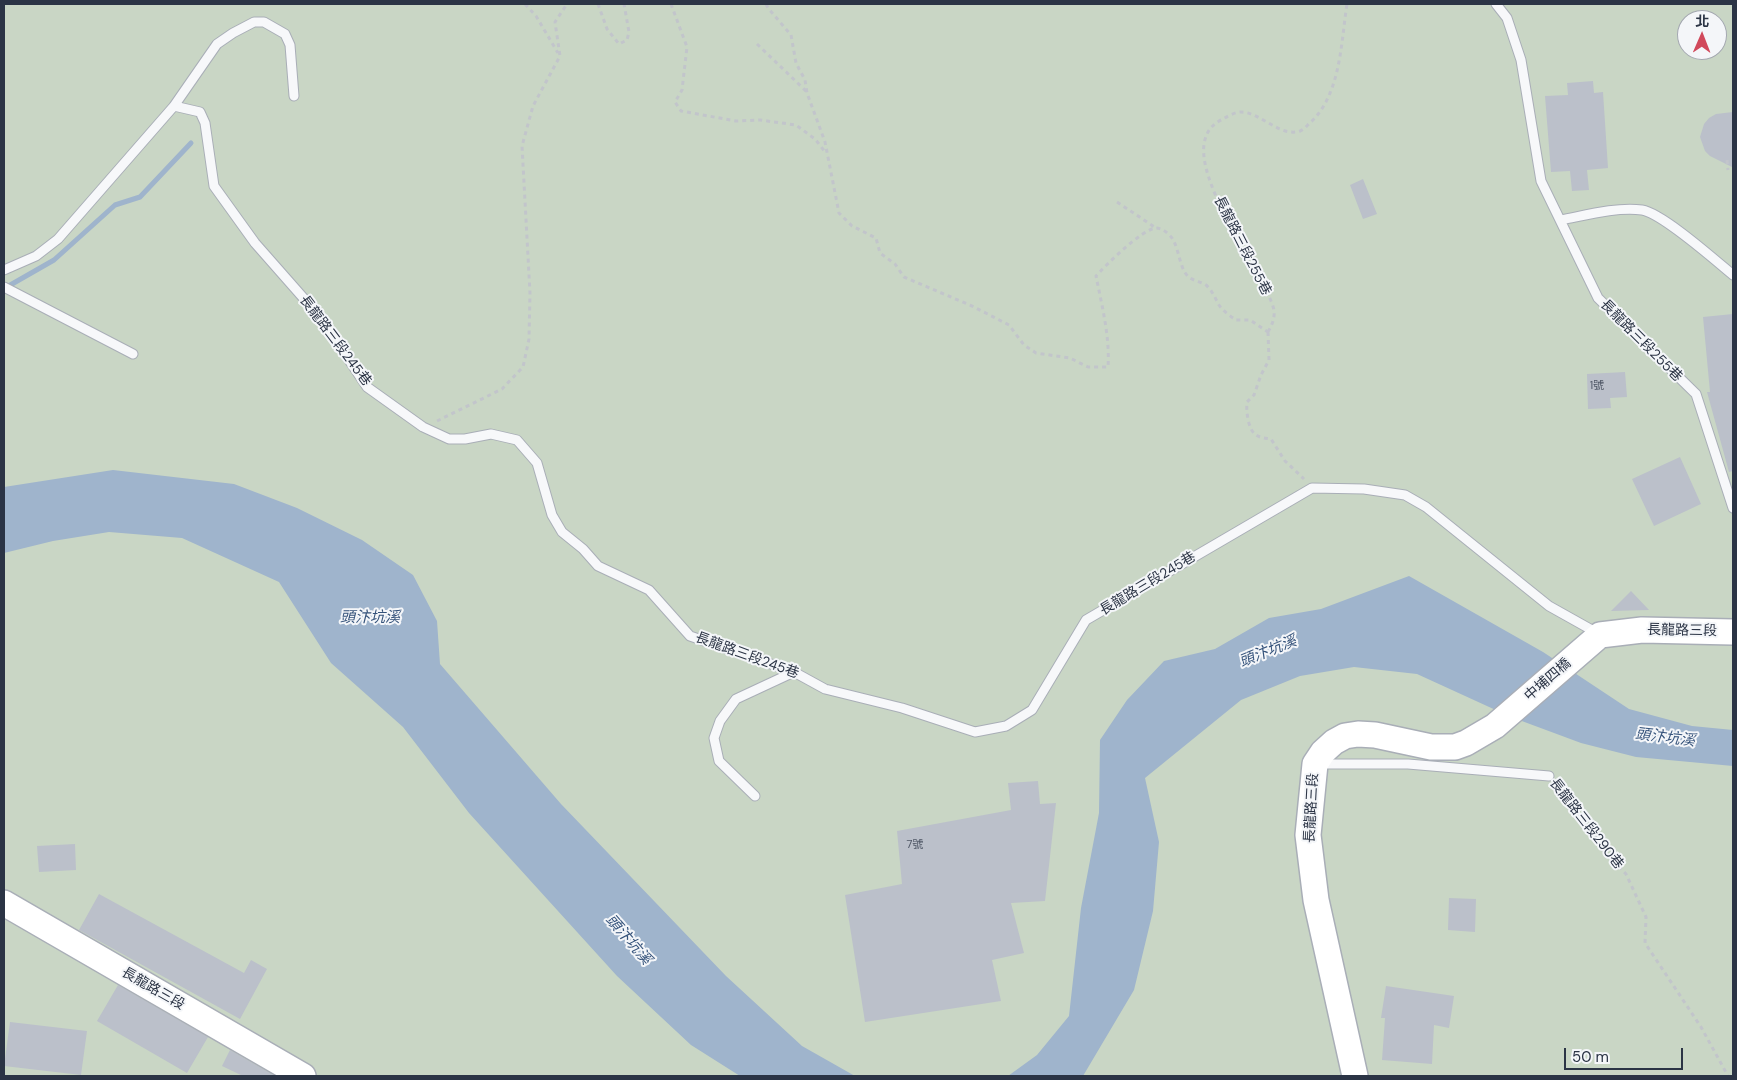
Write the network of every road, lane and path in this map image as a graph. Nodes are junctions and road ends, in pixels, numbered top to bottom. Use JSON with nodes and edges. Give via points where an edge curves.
{"nodes":[{"id":1,"x":525,"y":4,"type":"edge"},
{"id":2,"x":567,"y":4,"type":"edge"},
{"id":3,"x":598,"y":4,"type":"edge"},
{"id":4,"x":624,"y":4,"type":"edge"},
{"id":5,"x":671,"y":4,"type":"edge"},
{"id":6,"x":766,"y":4,"type":"edge"},
{"id":7,"x":1347,"y":4,"type":"edge"},
{"id":8,"x":1496,"y":4,"type":"edge"},
{"id":9,"x":757,"y":44,"type":"dead end"},
{"id":10,"x":560,"y":56,"type":"junction"},
{"id":11,"x":807,"y":93,"type":"junction"},
{"id":12,"x":294,"y":96,"type":"dead end"},
{"id":13,"x":174,"y":106,"type":"junction"},
{"id":14,"x":826,"y":154,"type":"junction"},
{"id":15,"x":1727,"y":160,"type":"dead end"},
{"id":16,"x":1728,"y":170,"type":"dead end"},
{"id":17,"x":1117,"y":202,"type":"dead end"},
{"id":18,"x":1561,"y":220,"type":"junction"},
{"id":19,"x":1156,"y":228,"type":"junction"},
{"id":20,"x":4,"y":270,"type":"edge"},
{"id":21,"x":1733,"y":275,"type":"edge"},
{"id":22,"x":4,"y":288,"type":"edge"},
{"id":23,"x":1268,"y":332,"type":"junction"},
{"id":24,"x":133,"y":354,"type":"dead end"},
{"id":25,"x":424,"y":427,"type":"junction"},
{"id":26,"x":1312,"y":488,"type":"junction"},
{"id":27,"x":1733,"y":508,"type":"edge"},
{"id":28,"x":1733,"y":632,"type":"edge"},
{"id":29,"x":1600,"y":635,"type":"junction"},
{"id":30,"x":794,"y":672,"type":"junction"},
{"id":31,"x":1495,"y":726,"type":"joint"},
{"id":32,"x":1315,"y":764,"type":"junction"},
{"id":33,"x":1549,"y":776,"type":"joint"},
{"id":34,"x":755,"y":796,"type":"dead end"},
{"id":35,"x":4,"y":903,"type":"edge"},
{"id":36,"x":303,"y":1076,"type":"edge"},
{"id":37,"x":1355,"y":1076,"type":"edge"},
{"id":38,"x":1728,"y":1076,"type":"edge"}],
"edges":[{"from":1,"to":10,"type":"path"},
{"from":2,"to":10,"type":"path","via":[[555,22]]},
{"from":3,"to":4,"type":"path","via":[[607,29],[619,44],[627,40],[629,32]]},
{"from":5,"to":14,"type":"path","via":[[687,47],[682,90],[675,102],[681,112],[736,121],[760,120],[796,125],[815,139]]},
{"from":6,"to":11,"type":"path","via":[[791,35]]},
{"from":7,"to":23,"type":"path","name":"長龍路三段255巷","via":[[1334,81],[1320,113],[1310,123],[1299,131],[1290,132],[1250,113],[1238,111],[1216,122],[1208,131],[1204,144],[1204,157],[1214,193],[1274,310]]},
{"from":8,"to":18,"type":"lane","name":"長龍路三段255巷","via":[[1508,18],[1521,60],[1541,181]]},
{"from":9,"to":11,"type":"path"},
{"from":10,"to":25,"type":"path","via":[[533,106],[522,146],[530,293],[529,338],[523,367],[502,389]]},
{"from":11,"to":14,"type":"path","via":[[825,142]]},
{"from":12,"to":13,"type":"lane","via":[[290,45],[285,34],[264,22],[254,22],[217,44]]},
{"from":13,"to":20,"type":"lane","via":[[58,240],[36,256]]},
{"from":13,"to":25,"type":"lane","name":"長龍路三段245巷","via":[[200,112],[205,123],[214,186],[255,243],[321,318],[367,387]]},
{"from":14,"to":19,"type":"path","via":[[838,213],[852,226],[876,238],[880,252],[895,264],[904,278],[1009,325],[1024,345],[1036,353],[1070,358],[1088,367],[1108,367],[1105,323],[1096,276],[1139,236]]},
{"from":15,"to":16,"type":"path"},
{"from":17,"to":19,"type":"path"},
{"from":18,"to":21,"type":"lane","via":[[1617,210],[1644,210],[1660,217]]},
{"from":18,"to":27,"type":"lane","name":"長龍路三段255巷","via":[[1598,298],[1696,394]]},
{"from":19,"to":23,"type":"path","via":[[1165,231],[1172,239],[1185,273],[1205,285],[1227,313],[1236,320],[1250,320]]},
{"from":22,"to":24,"type":"lane"},
{"from":23,"to":26,"type":"path","name":"長龍路三段255巷","via":[[1269,360],[1254,395],[1247,402],[1252,432],[1271,439],[1285,461]]},
{"from":25,"to":30,"type":"lane","name":"長龍路三段245巷","via":[[449,439],[491,434],[517,440],[537,463],[552,514],[562,532],[598,566],[649,590],[690,636]]},
{"from":26,"to":29,"type":"lane","via":[[1364,489],[1405,495],[1426,507],[1549,606]]},
{"from":26,"to":30,"type":"lane","name":"長龍路三段245巷","via":[[1086,620],[1032,710],[1006,726],[975,732],[902,708],[825,689]]},
{"from":28,"to":29,"type":"main road","name":"長龍路三段","via":[[1642,630]]},
{"from":29,"to":31,"type":"main road","name":"中埔四橋"},
{"from":30,"to":34,"type":"lane","via":[[736,699],[720,721],[714,738],[719,761]]},
{"from":31,"to":32,"type":"main road","name":"長龍路三段","via":[[1455,746],[1431,747],[1376,735],[1345,736],[1323,752]]},
{"from":32,"to":33,"type":"lane","name":"長龍路三段290巷","via":[[1408,764]]},
{"from":32,"to":37,"type":"main road","name":"長龍路三段","via":[[1308,834],[1316,900]]},
{"from":33,"to":38,"type":"path","name":"長龍路三段290巷","via":[[1571,810],[1626,874],[1646,917],[1645,943],[1702,1027]]},
{"from":35,"to":36,"type":"main road","name":"長龍路三段"}]}
